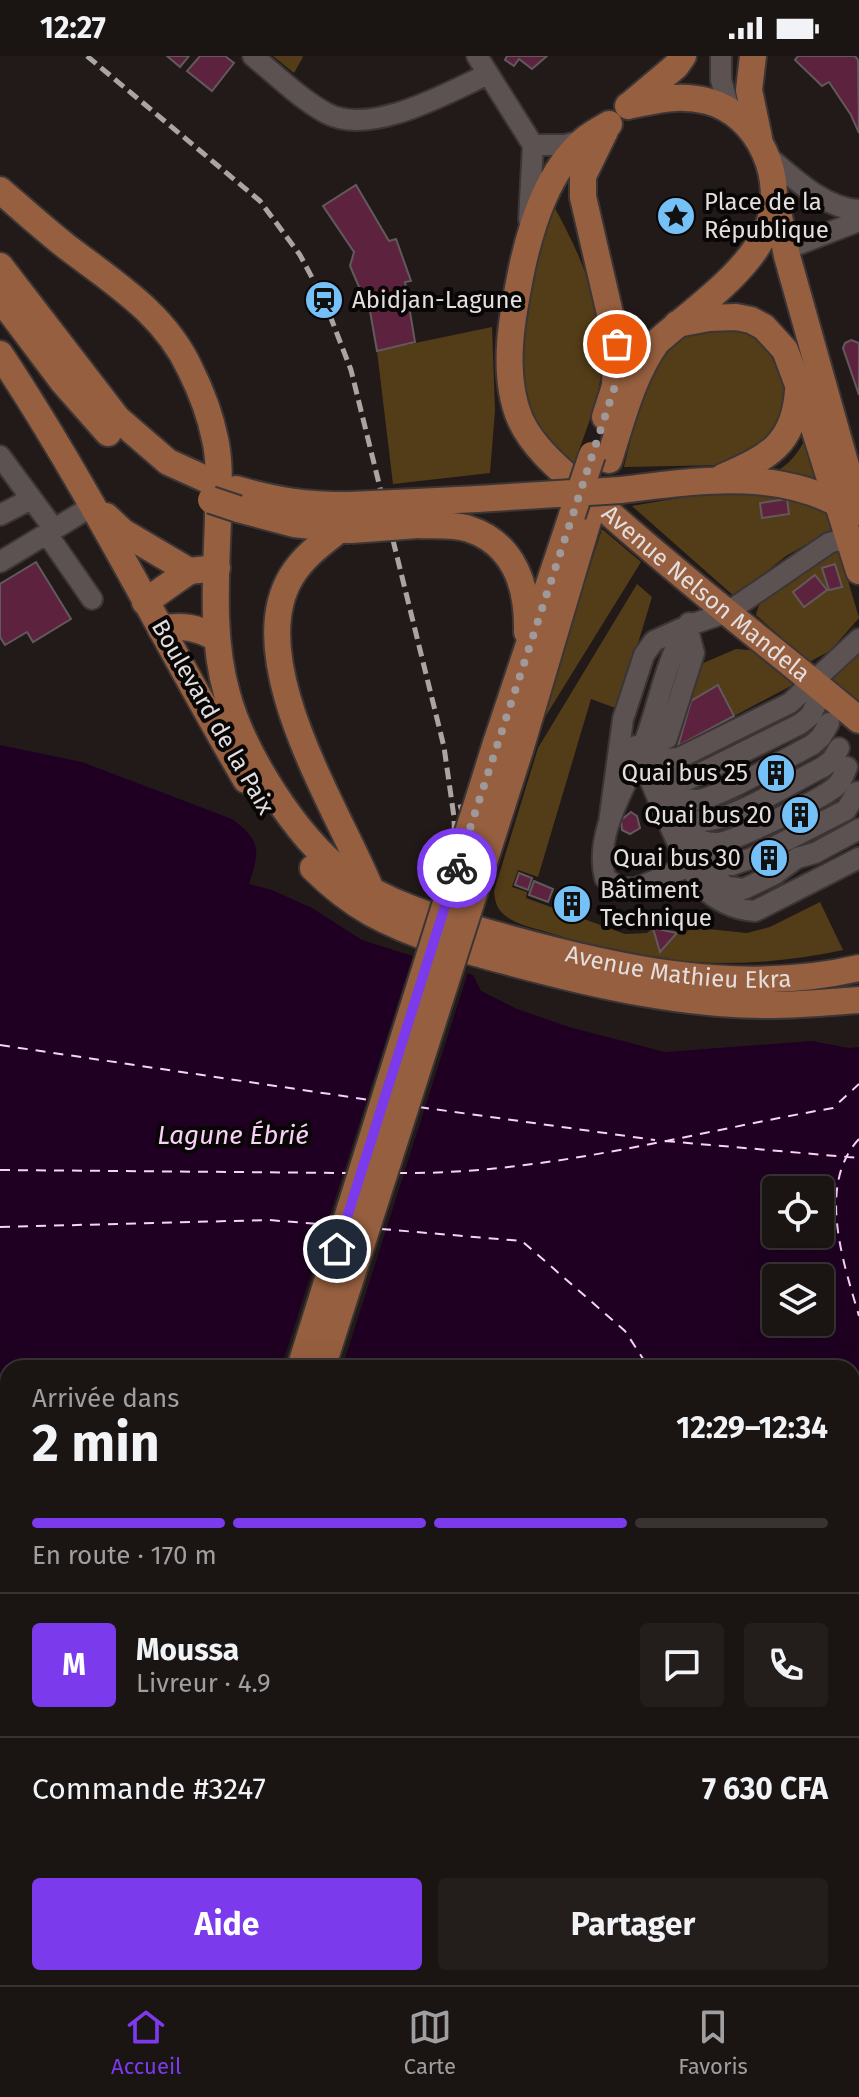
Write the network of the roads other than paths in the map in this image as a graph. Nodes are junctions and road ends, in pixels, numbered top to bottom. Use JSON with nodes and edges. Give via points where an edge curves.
{"nodes":[{"id":1,"x":253,"y":56,"type":"edge"},
{"id":2,"x":477,"y":56,"type":"edge"},
{"id":3,"x":683,"y":56,"type":"edge"},
{"id":4,"x":721,"y":56,"type":"edge"},
{"id":5,"x":753,"y":56,"type":"edge"},
{"id":6,"x":488,"y":74,"type":"junction"},
{"id":7,"x":730,"y":112,"type":"junction"},
{"id":8,"x":619,"y":115,"type":"junction"},
{"id":9,"x":533,"y":145,"type":"junction"},
{"id":10,"x":763,"y":148,"type":"junction"},
{"id":11,"x":592,"y":158,"type":"junction"},
{"id":12,"x":0,"y":190,"type":"edge"},
{"id":13,"x":774,"y":195,"type":"junction"},
{"id":14,"x":859,"y":210,"type":"edge"},
{"id":15,"x":859,"y":221,"type":"edge"},
{"id":16,"x":527,"y":247,"type":"junction"},
{"id":17,"x":786,"y":249,"type":"junction"},
{"id":18,"x":0,"y":266,"type":"edge"},
{"id":19,"x":0,"y":298,"type":"edge"},
{"id":20,"x":677,"y":324,"type":"junction"},
{"id":21,"x":0,"y":354,"type":"edge"},
{"id":22,"x":799,"y":383,"type":"junction"},
{"id":23,"x":0,"y":456,"type":"edge"},
{"id":24,"x":601,"y":458,"type":"junction"},
{"id":25,"x":720,"y":478,"type":"junction"},
{"id":26,"x":211,"y":490,"type":"junction"},
{"id":27,"x":31,"y":499,"type":"junction"},
{"id":28,"x":850,"y":501,"type":"edge"},
{"id":29,"x":94,"y":505,"type":"junction"},
{"id":30,"x":417,"y":514,"type":"junction"},
{"id":31,"x":0,"y":515,"type":"edge"},
{"id":32,"x":580,"y":518,"type":"junction"},
{"id":33,"x":346,"y":522,"type":"junction"},
{"id":34,"x":50,"y":532,"type":"junction"},
{"id":35,"x":856,"y":546,"type":"edge"},
{"id":36,"x":0,"y":562,"type":"edge"},
{"id":37,"x":217,"y":568,"type":"junction"},
{"id":38,"x":189,"y":571,"type":"junction"},
{"id":39,"x":859,"y":571,"type":"edge"},
{"id":40,"x":92,"y":599,"type":"dead end"},
{"id":41,"x":145,"y":602,"type":"junction"},
{"id":42,"x":719,"y":605,"type":"junction"},
{"id":43,"x":687,"y":626,"type":"junction"},
{"id":44,"x":161,"y":629,"type":"junction"},
{"id":45,"x":217,"y":638,"type":"junction"},
{"id":46,"x":859,"y":639,"type":"edge"},
{"id":47,"x":526,"y":651,"type":"junction"},
{"id":48,"x":816,"y":690,"type":"junction"},
{"id":49,"x":623,"y":719,"type":"junction"},
{"id":50,"x":859,"y":720,"type":"edge"},
{"id":51,"x":829,"y":723,"type":"junction"},
{"id":52,"x":508,"y":746,"type":"junction"},
{"id":53,"x":643,"y":753,"type":"junction"},
{"id":54,"x":843,"y":758,"type":"junction"},
{"id":55,"x":858,"y":794,"type":"edge"},
{"id":56,"x":662,"y":806,"type":"junction"},
{"id":57,"x":609,"y":823,"type":"junction"},
{"id":58,"x":859,"y":829,"type":"edge"},
{"id":59,"x":681,"y":847,"type":"junction"},
{"id":60,"x":859,"y":858,"type":"edge"},
{"id":61,"x":690,"y":866,"type":"junction"},
{"id":62,"x":371,"y":890,"type":"junction"},
{"id":63,"x":501,"y":936,"type":"joint"},
{"id":64,"x":859,"y":968,"type":"edge"},
{"id":65,"x":859,"y":1000,"type":"edge"},
{"id":66,"x":303,"y":1360,"type":"edge"},
{"id":67,"x":324,"y":1360,"type":"edge"}],
"edges":[{"from":1,"to":6,"type":"street","via":[[305,98],[345,121],[380,118]]},
{"from":2,"to":6,"type":"street"},
{"from":3,"to":8,"type":"main road"},
{"from":4,"to":7,"type":"street"},
{"from":5,"to":10,"type":"main road","via":[[749,90]]},
{"from":6,"to":9,"type":"street"},
{"from":7,"to":8,"type":"main road","via":[[706,101],[672,97]]},
{"from":7,"to":10,"type":"main road"},
{"from":8,"to":11,"type":"main road"},
{"from":9,"to":11,"type":"street","via":[[565,145]]},
{"from":9,"to":16,"type":"street"},
{"from":10,"to":13,"type":"main road"},
{"from":10,"to":14,"type":"street","via":[[825,199]]},
{"from":11,"to":16,"type":"main road","name":"Avenue Nelson Mandela","via":[[565,160],[536,215]]},
{"from":11,"to":24,"type":"main road","via":[[583,176],[583,197],[617,344]]},
{"from":12,"to":37,"type":"main road","name":"Boulevard de la Paix","via":[[140,300],[189,365],[216,440]]},
{"from":13,"to":17,"type":"main road"},
{"from":13,"to":20,"type":"main road","via":[[767,229],[753,252]]},
{"from":15,"to":17,"type":"street"},
{"from":16,"to":42,"type":"main road","name":"Avenue Nelson Mandela","via":[[511,355],[514,399],[524,427],[550,459]]},
{"from":17,"to":28,"type":"main road"},
{"from":18,"to":26,"type":"main road","via":[[117,418]]},
{"from":19,"to":26,"type":"main road","via":[[111,436],[165,477]]},
{"from":20,"to":22,"type":"main road","via":[[751,320],[785,350]]},
{"from":20,"to":24,"type":"main road","via":[[657,342],[641,368]]},
{"from":21,"to":29,"type":"main road","name":"Boulevard de la Paix"},
{"from":22,"to":25,"type":"main road","via":[[796,412],[784,439],[762,458]]},
{"from":22,"to":28,"type":"main road"},
{"from":23,"to":27,"type":"street"},
{"from":24,"to":32,"type":"main road","bridge":true},
{"from":25,"to":28,"type":"main road"},
{"from":25,"to":30,"type":"main road","bridge":true,"via":[[477,499]]},
{"from":26,"to":33,"type":"main road","via":[[237,499],[293,503]]},
{"from":27,"to":31,"type":"street"},
{"from":27,"to":34,"type":"street"},
{"from":28,"to":35,"type":"main road","via":[[846,534]]},
{"from":29,"to":34,"type":"street"},
{"from":29,"to":38,"type":"main road","via":[[123,532]]},
{"from":29,"to":41,"type":"main road","name":"Boulevard de la Paix"},
{"from":30,"to":33,"type":"main road","bridge":true},
{"from":30,"to":47,"type":"main road","via":[[487,537],[510,557],[528,607]]},
{"from":32,"to":47,"type":"main road"},
{"from":32,"to":52,"type":"main road"},
{"from":33,"to":62,"type":"main road","via":[[303,559],[290,579],[276,634],[295,719]]},
{"from":34,"to":36,"type":"street"},
{"from":34,"to":40,"type":"street"},
{"from":35,"to":39,"type":"main road"},
{"from":35,"to":42,"type":"street","via":[[839,540],[829,543]]},
{"from":37,"to":38,"type":"main road"},
{"from":37,"to":45,"type":"main road","name":"Boulevard de la Paix"},
{"from":38,"to":41,"type":"main road"},
{"from":41,"to":44,"type":"main road","name":"Boulevard de la Paix"},
{"from":42,"to":43,"type":"street"},
{"from":42,"to":48,"type":"main road","name":"Avenue Nelson Mandela"},
{"from":43,"to":49,"type":"street","via":[[654,641],[644,655]]},
{"from":43,"to":53,"type":"street","via":[[673,650]]},
{"from":44,"to":45,"type":"main road","via":[[180,625]]},
{"from":44,"to":65,"type":"main road","name":"Boulevard de la Paix","via":[[237,767],[279,830],[315,871],[371,913],[475,953],[635,991],[773,1005]]},
{"from":45,"to":62,"type":"main road","name":"Boulevard de la Paix","via":[[227,695],[266,780],[327,858]]},
{"from":46,"to":48,"type":"street"},
{"from":47,"to":52,"type":"main road"},
{"from":48,"to":50,"type":"main road","name":"Avenue Nelson Mandela"},
{"from":48,"to":51,"type":"street"},
{"from":48,"to":53,"type":"street","via":[[679,758]]},
{"from":49,"to":53,"type":"street"},
{"from":49,"to":57,"type":"street"},
{"from":51,"to":54,"type":"street"},
{"from":51,"to":56,"type":"street","via":[[812,745],[710,796]]},
{"from":52,"to":66,"type":"main road","bridge":true},
{"from":52,"to":67,"type":"main road","bridge":true},
{"from":53,"to":56,"type":"street"},
{"from":53,"to":57,"type":"street"},
{"from":54,"to":55,"type":"street"},
{"from":54,"to":56,"type":"street","via":[[710,820],[695,821]]},
{"from":55,"to":59,"type":"street","via":[[846,810],[732,865],[716,864]]},
{"from":56,"to":59,"type":"street"},
{"from":57,"to":61,"type":"street","via":[[602,864],[605,878],[620,888],[636,888]]},
{"from":58,"to":61,"type":"street","via":[[744,889],[712,881]]},
{"from":59,"to":61,"type":"street"},
{"from":60,"to":61,"type":"street","via":[[755,911],[739,910],[707,891]]},
{"from":62,"to":63,"type":"main road","name":"Boulevard de la Paix","via":[[423,914]]},
{"from":63,"to":64,"type":"main road","name":"Avenue Mathieu Ekra","via":[[697,978],[823,977]]}]}
